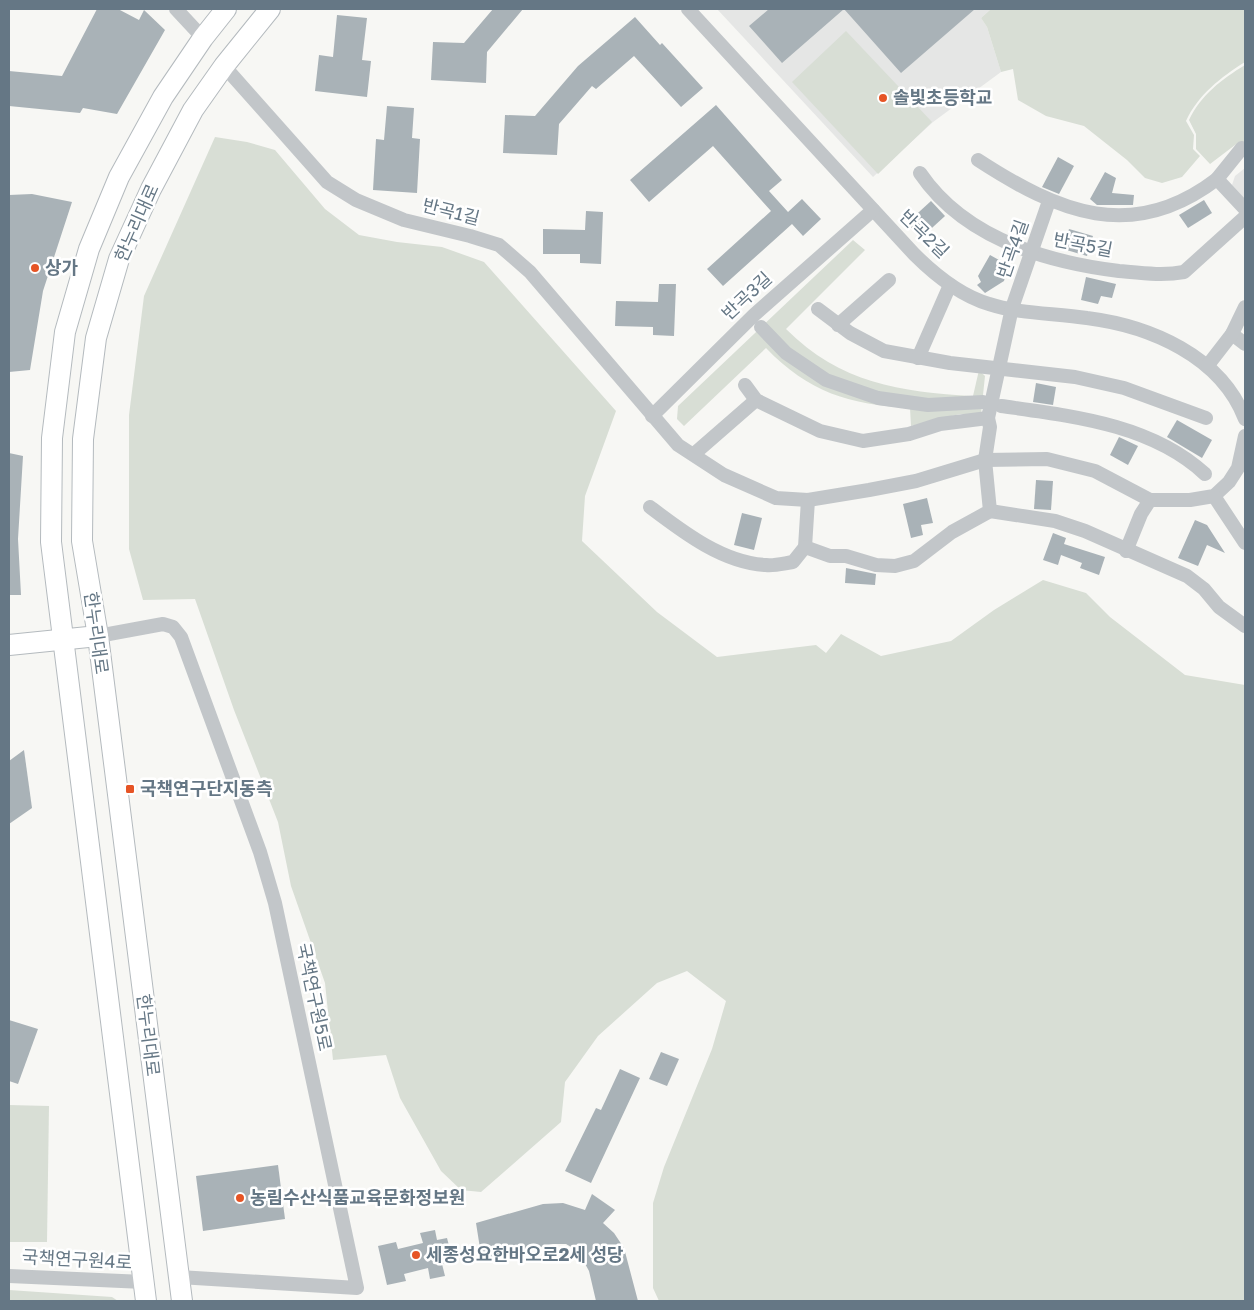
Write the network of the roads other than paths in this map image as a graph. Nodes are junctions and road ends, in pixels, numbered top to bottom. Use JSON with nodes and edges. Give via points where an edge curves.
{"nodes":[{"id":1,"x":176,"y":9,"type":"edge"},
{"id":2,"x":226,"y":9,"type":"edge"},
{"id":3,"x":270,"y":9,"type":"edge"},
{"id":4,"x":688,"y":9,"type":"edge"},
{"id":5,"x":203,"y":38,"type":"junction"},
{"id":6,"x":224,"y":66,"type":"junction"},
{"id":7,"x":1242,"y":148,"type":"dead end"},
{"id":8,"x":978,"y":160,"type":"dead end"},
{"id":9,"x":920,"y":173,"type":"dead end"},
{"id":10,"x":1217,"y":179,"type":"junction"},
{"id":11,"x":1049,"y":201,"type":"junction"},
{"id":12,"x":1245,"y":209,"type":"edge"},
{"id":13,"x":873,"y":210,"type":"junction"},
{"id":14,"x":1245,"y":217,"type":"edge"},
{"id":15,"x":1032,"y":254,"type":"junction"},
{"id":16,"x":889,"y":280,"type":"dead end"},
{"id":17,"x":950,"y":285,"type":"junction"},
{"id":18,"x":1245,"y":307,"type":"edge"},
{"id":19,"x":1012,"y":308,"type":"junction"},
{"id":20,"x":818,"y":309,"type":"dead end"},
{"id":21,"x":838,"y":325,"type":"junction"},
{"id":22,"x":761,"y":327,"type":"dead end"},
{"id":23,"x":1232,"y":334,"type":"junction"},
{"id":24,"x":1245,"y":344,"type":"edge"},
{"id":25,"x":918,"y":358,"type":"junction"},
{"id":26,"x":1208,"y":365,"type":"junction"},
{"id":27,"x":999,"y":368,"type":"junction"},
{"id":28,"x":745,"y":385,"type":"dead end"},
{"id":29,"x":756,"y":400,"type":"junction"},
{"id":30,"x":982,"y":402,"type":"dead end"},
{"id":31,"x":1001,"y":406,"type":"dead end"},
{"id":32,"x":652,"y":416,"type":"junction"},
{"id":33,"x":988,"y":418,"type":"junction"},
{"id":34,"x":1206,"y":418,"type":"dead end"},
{"id":35,"x":1245,"y":419,"type":"edge"},
{"id":36,"x":1245,"y":436,"type":"edge"},
{"id":37,"x":694,"y":454,"type":"junction"},
{"id":38,"x":985,"y":460,"type":"junction"},
{"id":39,"x":1206,"y":474,"type":"dead end"},
{"id":40,"x":1214,"y":496,"type":"junction"},
{"id":41,"x":808,"y":500,"type":"junction"},
{"id":42,"x":1150,"y":500,"type":"junction"},
{"id":43,"x":650,"y":507,"type":"dead end"},
{"id":44,"x":990,"y":511,"type":"junction"},
{"id":45,"x":1245,"y":543,"type":"edge"},
{"id":46,"x":805,"y":547,"type":"junction"},
{"id":47,"x":1126,"y":551,"type":"junction"},
{"id":48,"x":1245,"y":626,"type":"edge"},
{"id":49,"x":98,"y":636,"type":"junction"},
{"id":50,"x":64,"y":640,"type":"junction"},
{"id":51,"x":9,"y":645,"type":"edge"},
{"id":52,"x":9,"y":1276,"type":"edge"},
{"id":53,"x":179,"y":1277,"type":"junction"},
{"id":54,"x":145,"y":1292,"type":"edge"},
{"id":55,"x":182,"y":1301,"type":"edge"}],
"edges":[{"from":1,"to":5,"type":"street"},
{"from":2,"to":5,"type":"street","name":"한누리대로"},
{"from":3,"to":6,"type":"street","name":"한누리대로"},
{"from":4,"to":13,"type":"street","name":"반곡2길"},
{"from":5,"to":50,"type":"street","name":"한누리대로","via":[[163,97],[119,177],[90,250],[65,332],[52,438],[51,542]]},
{"from":6,"to":32,"type":"street","name":"반곡1길","via":[[327,182],[356,200],[404,220],[499,245],[530,272]]},
{"from":6,"to":49,"type":"street","name":"한누리대로","via":[[193,110],[151,189],[119,259],[96,338],[83,439],[82,541]]},
{"from":7,"to":10,"type":"street"},
{"from":8,"to":11,"type":"street"},
{"from":9,"to":15,"type":"street","name":"반곡5길","via":[[960,215],[983,231]]},
{"from":10,"to":11,"type":"street","via":[[1184,200],[1148,214],[1103,215]]},
{"from":10,"to":12,"type":"street"},
{"from":11,"to":15,"type":"street","name":"반곡4길"},
{"from":13,"to":17,"type":"street","name":"반곡2길","via":[[921,261]]},
{"from":13,"to":32,"type":"street","name":"반곡3길","via":[[754,315]]},
{"from":14,"to":15,"type":"street","name":"반곡5길","via":[[1184,272],[1105,270]]},
{"from":15,"to":19,"type":"street","name":"반곡4길"},
{"from":16,"to":21,"type":"street"},
{"from":17,"to":19,"type":"street","name":"반곡2길","via":[[988,304]]},
{"from":17,"to":25,"type":"street"},
{"from":18,"to":23,"type":"street"},
{"from":19,"to":26,"type":"street","name":"반곡2길","via":[[1088,318],[1127,327],[1169,342]]},
{"from":19,"to":27,"type":"street","name":"반곡4길"},
{"from":20,"to":21,"type":"street"},
{"from":21,"to":25,"type":"street","via":[[884,351]]},
{"from":22,"to":30,"type":"street","via":[[786,353],[826,380],[878,398],[928,405]]},
{"from":23,"to":24,"type":"street"},
{"from":23,"to":26,"type":"street"},
{"from":25,"to":27,"type":"street"},
{"from":26,"to":35,"type":"street","name":"반곡2길","via":[[1233,394]]},
{"from":27,"to":33,"type":"street","name":"반곡4길"},
{"from":27,"to":34,"type":"street","via":[[1075,377],[1124,388]]},
{"from":28,"to":29,"type":"street"},
{"from":29,"to":33,"type":"street","via":[[820,431],[863,441],[909,434],[940,424]]},
{"from":29,"to":37,"type":"street"},
{"from":31,"to":39,"type":"street","via":[[1117,426],[1172,449]]},
{"from":32,"to":37,"type":"street","name":"반곡1길","via":[[678,445]]},
{"from":33,"to":38,"type":"street","name":"반곡4길","via":[[990,427]]},
{"from":36,"to":40,"type":"street","via":[[1238,468]]},
{"from":37,"to":41,"type":"street","name":"반곡1길","via":[[741,484],[776,498]]},
{"from":38,"to":41,"type":"street","name":"반곡1길","via":[[916,481]]},
{"from":38,"to":42,"type":"street","name":"반곡1길","via":[[1047,460],[1095,472]]},
{"from":38,"to":44,"type":"street","name":"반곡4길"},
{"from":40,"to":42,"type":"street"},
{"from":40,"to":45,"type":"street"},
{"from":41,"to":46,"type":"street"},
{"from":42,"to":47,"type":"street"},
{"from":43,"to":46,"type":"street","via":[[687,534],[725,555],[749,563],[767,566],[793,562]]},
{"from":44,"to":46,"type":"street","via":[[952,532],[914,561],[895,566],[830,556]]},
{"from":44,"to":47,"type":"street","via":[[1055,521],[1085,530]]},
{"from":47,"to":48,"type":"street","via":[[1187,576],[1219,607]]},
{"from":49,"to":50,"type":"street"},
{"from":49,"to":53,"type":"street","name":"한누리대로"},
{"from":49,"to":53,"type":"street","name":"국책연구원5로","via":[[163,624],[173,627],[181,637],[260,852],[275,903],[357,1288]]},
{"from":50,"to":51,"type":"street"},
{"from":50,"to":54,"type":"street","name":"한누리대로"},
{"from":52,"to":54,"type":"street","name":"국책연구원4로"},
{"from":53,"to":55,"type":"street","name":"한누리대로"}]}
